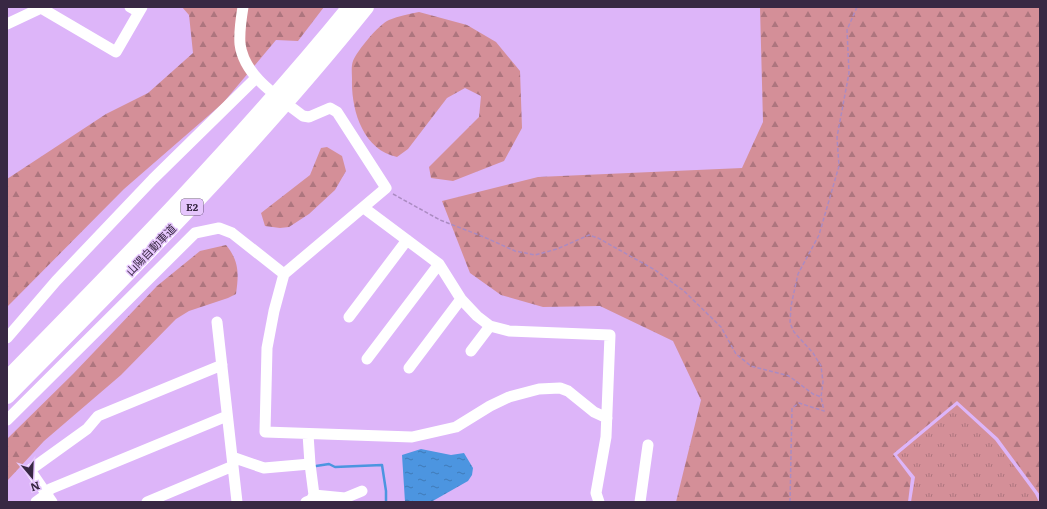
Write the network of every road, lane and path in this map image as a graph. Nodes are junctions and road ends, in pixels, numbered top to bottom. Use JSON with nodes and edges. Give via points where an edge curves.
{"nodes":[{"id":1,"x":243,"y":7,"type":"edge"},
{"id":2,"x":350,"y":7,"type":"edge"},
{"id":3,"x":366,"y":7,"type":"edge"},
{"id":4,"x":857,"y":7,"type":"edge"},
{"id":5,"x":137,"y":9,"type":"edge"},
{"id":6,"x":7,"y":24,"type":"edge"},
{"id":7,"x":258,"y":80,"type":"junction"},
{"id":8,"x":386,"y":188,"type":"junction"},
{"id":9,"x":364,"y":208,"type":"junction"},
{"id":10,"x":407,"y":240,"type":"junction"},
{"id":11,"x":439,"y":264,"type":"junction"},
{"id":12,"x":284,"y":274,"type":"junction"},
{"id":13,"x":461,"y":299,"type":"junction"},
{"id":14,"x":349,"y":317,"type":"dead end"},
{"id":15,"x":217,"y":322,"type":"dead end"},
{"id":16,"x":490,"y":326,"type":"junction"},
{"id":17,"x":7,"y":338,"type":"edge"},
{"id":18,"x":471,"y":351,"type":"dead end"},
{"id":19,"x":367,"y":359,"type":"dead end"},
{"id":20,"x":222,"y":365,"type":"junction"},
{"id":21,"x":409,"y":368,"type":"dead end"},
{"id":22,"x":7,"y":379,"type":"edge"},
{"id":23,"x":7,"y":396,"type":"edge"},
{"id":24,"x":821,"y":397,"type":"junction"},
{"id":25,"x":227,"y":416,"type":"junction"},
{"id":26,"x":607,"y":418,"type":"junction"},
{"id":27,"x":7,"y":420,"type":"edge"},
{"id":28,"x":308,"y":434,"type":"junction"},
{"id":29,"x":648,"y":445,"type":"dead end"},
{"id":30,"x":233,"y":462,"type":"junction"},
{"id":31,"x":310,"y":464,"type":"junction"},
{"id":32,"x":362,"y":491,"type":"dead end"},
{"id":33,"x":50,"y":498,"type":"edge"},
{"id":34,"x":310,"y":498,"type":"edge"},
{"id":35,"x":36,"y":502,"type":"edge"},
{"id":36,"x":147,"y":502,"type":"edge"},
{"id":37,"x":236,"y":502,"type":"edge"},
{"id":38,"x":599,"y":502,"type":"edge"},
{"id":39,"x":640,"y":502,"type":"edge"},
{"id":40,"x":790,"y":502,"type":"edge"}],
"edges":[{"from":1,"to":7,"type":"street","via":[[240,45]]},
{"from":2,"to":22,"type":"highway","name":"山陽自動車道","number":"E2","via":[[260,113],[175,207]]},
{"from":3,"to":23,"type":"highway","name":"山陽自動車道","number":"E2","via":[[270,120],[178,221]]},
{"from":4,"to":24,"type":"path","via":[[847,30],[849,73],[837,138],[839,166],[819,236],[798,274],[791,306],[790,323],[794,332],[821,366]]},
{"from":5,"to":6,"type":"street","via":[[116,52],[41,8]]},
{"from":7,"to":8,"type":"street","via":[[303,116],[330,108],[337,112]]},
{"from":7,"to":17,"type":"street","via":[[148,185],[56,281]]},
{"from":8,"to":9,"type":"street"},
{"from":8,"to":24,"type":"path","via":[[392,194],[440,220],[515,251],[535,256],[589,235],[598,238],[655,270],[684,291],[721,327],[736,354],[751,366],[788,376]]},
{"from":9,"to":10,"type":"street"},
{"from":9,"to":12,"type":"street"},
{"from":10,"to":11,"type":"street"},
{"from":10,"to":14,"type":"street"},
{"from":11,"to":13,"type":"street"},
{"from":11,"to":19,"type":"street"},
{"from":12,"to":27,"type":"street","via":[[232,233],[219,228],[195,233]]},
{"from":12,"to":28,"type":"street","via":[[267,348],[265,432]]},
{"from":13,"to":16,"type":"street"},
{"from":13,"to":21,"type":"street"},
{"from":15,"to":20,"type":"street"},
{"from":16,"to":18,"type":"street"},
{"from":16,"to":26,"type":"street","via":[[509,331],[610,335]]},
{"from":20,"to":25,"type":"street"},
{"from":20,"to":33,"type":"street","via":[[98,416],[87,429],[30,470]]},
{"from":24,"to":40,"type":"path","via":[[824,411],[799,403],[792,408]]},
{"from":25,"to":30,"type":"street"},
{"from":25,"to":33,"type":"street","via":[[50,489]]},
{"from":26,"to":28,"type":"street","via":[[594,412],[568,391],[560,388],[539,389],[509,397],[456,427],[412,437]]},
{"from":26,"to":38,"type":"street","via":[[596,493]]},
{"from":28,"to":31,"type":"street"},
{"from":29,"to":39,"type":"street"},
{"from":30,"to":31,"type":"street","via":[[264,468]]},
{"from":30,"to":36,"type":"street"},
{"from":30,"to":37,"type":"street"},
{"from":31,"to":34,"type":"street"},
{"from":32,"to":34,"type":"street","via":[[345,498]]},
{"from":33,"to":35,"type":"street"}]}
